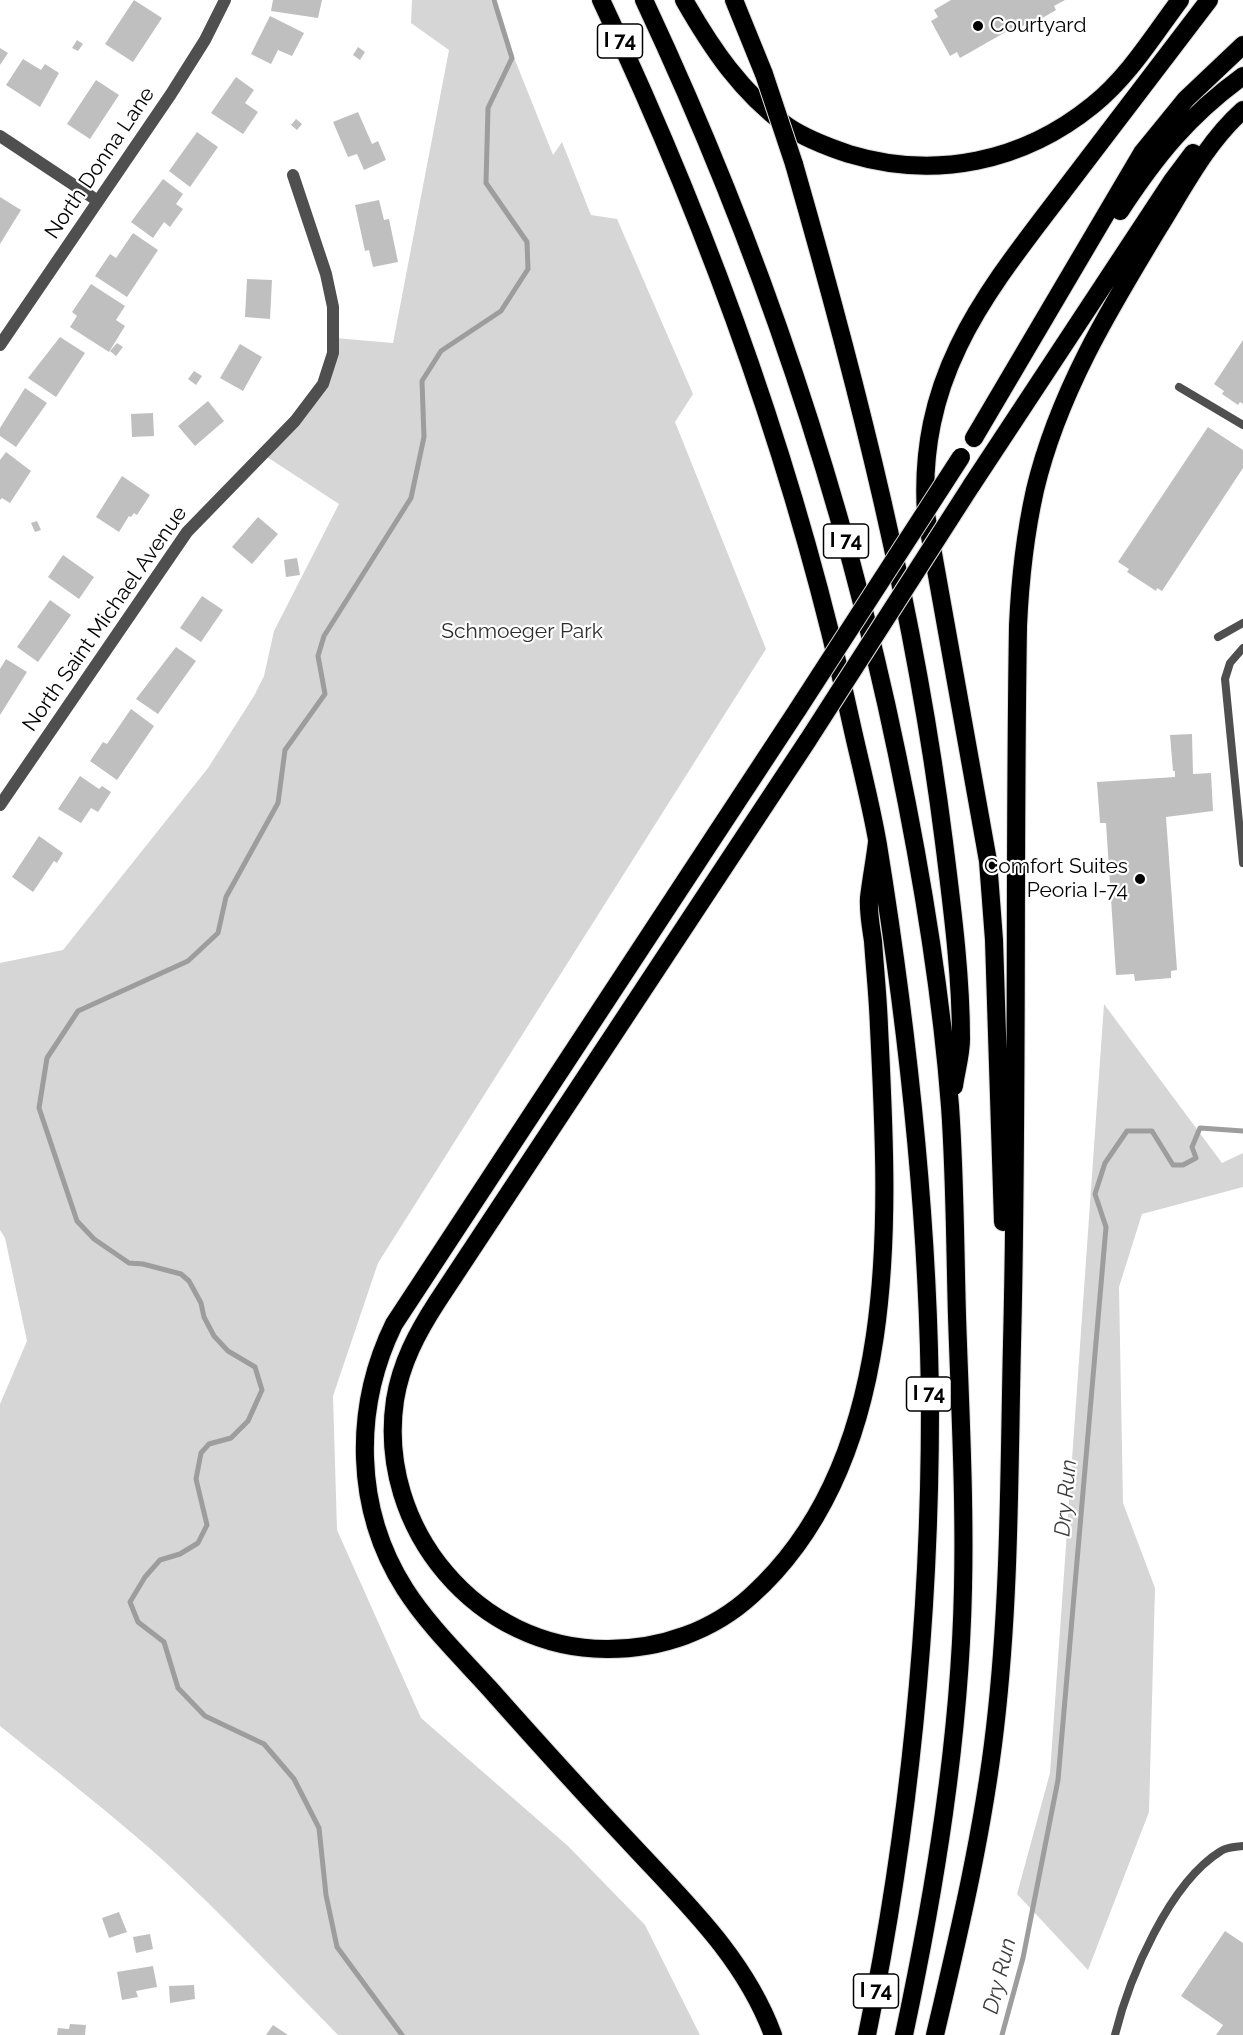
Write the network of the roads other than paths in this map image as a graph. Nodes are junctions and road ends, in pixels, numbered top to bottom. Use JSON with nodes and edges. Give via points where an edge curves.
{"nodes":[{"id":1,"x":225,"y":0,"type":"edge"},
{"id":2,"x":588,"y":0,"type":"edge"},
{"id":3,"x":601,"y":0,"type":"edge"},
{"id":4,"x":644,"y":0,"type":"edge"},
{"id":5,"x":684,"y":0,"type":"edge"},
{"id":6,"x":734,"y":0,"type":"edge"},
{"id":7,"x":1180,"y":0,"type":"edge"},
{"id":8,"x":1209,"y":0,"type":"edge"},
{"id":9,"x":1243,"y":45,"type":"edge"},
{"id":10,"x":1243,"y":76,"type":"edge"},
{"id":11,"x":640,"y":82,"type":"junction"},
{"id":12,"x":1243,"y":104,"type":"edge"},
{"id":13,"x":1243,"y":110,"type":"edge"},
{"id":14,"x":0,"y":136,"type":"edge"},
{"id":15,"x":293,"y":175,"type":"dead end"},
{"id":16,"x":98,"y":201,"type":"junction"},
{"id":17,"x":0,"y":345,"type":"edge"},
{"id":18,"x":1179,"y":387,"type":"dead end"},
{"id":19,"x":1243,"y":425,"type":"edge"},
{"id":20,"x":974,"y":438,"type":"junction"},
{"id":21,"x":1243,"y":623,"type":"edge"},
{"id":22,"x":1218,"y":637,"type":"dead end"},
{"id":23,"x":1243,"y":648,"type":"edge"},
{"id":24,"x":0,"y":805,"type":"edge"},
{"id":25,"x":877,"y":842,"type":"junction"},
{"id":26,"x":1243,"y":863,"type":"edge"},
{"id":27,"x":950,"y":1108,"type":"junction"},
{"id":28,"x":1011,"y":1515,"type":"junction"},
{"id":29,"x":1243,"y":1846,"type":"edge"},
{"id":30,"x":773,"y":2035,"type":"edge"},
{"id":31,"x":867,"y":2035,"type":"edge"},
{"id":32,"x":904,"y":2035,"type":"edge"},
{"id":33,"x":935,"y":2035,"type":"edge"},
{"id":34,"x":1116,"y":2035,"type":"edge"}],
"edges":[{"from":1,"to":16,"type":"street","name":"North Donna Lane","via":[[176,86]]},
{"from":2,"to":11,"type":"highway"},
{"from":3,"to":11,"type":"highway","number":"I 74"},
{"from":4,"to":27,"type":"highway","number":"I 74","via":[[756,263],[813,431],[860,590],[919,867]]},
{"from":5,"to":7,"type":"highway","via":[[730,72],[788,126],[809,139],[848,153],[922,168],[993,157],[1055,132],[1120,80]]},
{"from":6,"to":27,"type":"highway","bridge":true,"via":[[794,164],[878,478],[926,712],[950,896],[961,1041]]},
{"from":8,"to":28,"type":"highway","via":[[984,297],[948,365],[927,455],[926,513],[982,819],[993,910]]},
{"from":9,"to":20,"type":"highway","via":[[1186,99],[1142,153]]},
{"from":10,"to":20,"type":"highway","via":[[1196,114],[1153,162]]},
{"from":11,"to":25,"type":"highway","number":"I 74","via":[[720,277],[793,494],[835,650]]},
{"from":12,"to":25,"type":"highway","bridge":true,"via":[[1207,138],[1172,181],[437,1302],[405,1360],[396,1397],[393,1440],[398,1476],[415,1528],[461,1591],[490,1614],[530,1636],[580,1648],[622,1649],[660,1644],[702,1629],[745,1601],[776,1570],[829,1490],[861,1403],[882,1280],[879,1027],[869,901]]},
{"from":13,"to":28,"type":"highway","via":[[1196,167],[1091,344],[1050,442],[1026,538],[1017,626]]},
{"from":14,"to":16,"type":"street"},
{"from":15,"to":24,"type":"street","name":"North Saint Michael Avenue","via":[[333,307],[333,353],[323,384],[300,415],[186,532]]},
{"from":16,"to":17,"type":"street","name":"North Donna Lane"},
{"from":18,"to":19,"type":"lane"},
{"from":20,"to":30,"type":"highway","bridge":true,"via":[[394,1324],[369,1394],[364,1446],[372,1515],[405,1590],[496,1696],[716,1936],[747,1979]]},
{"from":21,"to":22,"type":"lane"},
{"from":23,"to":26,"type":"lane","via":[[1230,663],[1225,679]]},
{"from":25,"to":31,"type":"highway","number":"I 74","via":[[919,1178],[930,1407],[920,1667],[900,1843]]},
{"from":27,"to":32,"type":"highway","number":"I 74","via":[[963,1594],[943,1814],[929,1913]]},
{"from":28,"to":33,"type":"highway","via":[[1005,1631],[987,1784],[974,1865]]},
{"from":29,"to":34,"type":"lane","via":[[1222,1850],[1192,1876],[1165,1915],[1123,2003]]}]}
